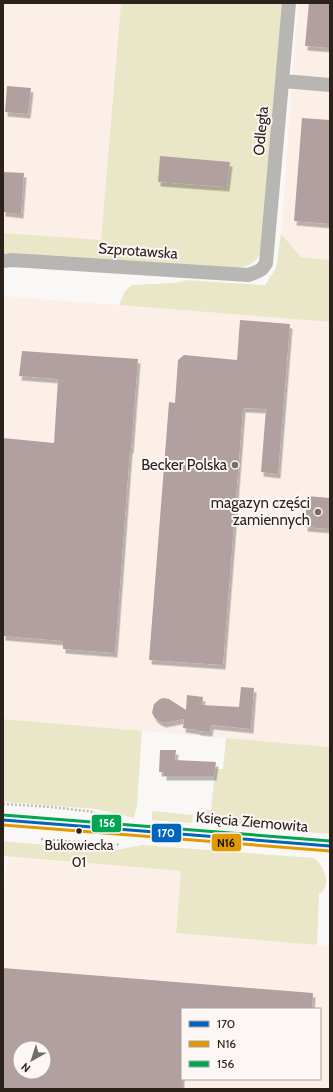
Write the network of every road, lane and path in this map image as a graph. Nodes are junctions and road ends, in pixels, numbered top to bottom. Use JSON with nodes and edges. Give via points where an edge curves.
{"nodes":[{"id":1,"x":289,"y":3,"type":"edge"},
{"id":2,"x":283,"y":82,"type":"junction"},
{"id":3,"x":330,"y":85,"type":"edge"},
{"id":4,"x":3,"y":261,"type":"edge"},
{"id":5,"x":266,"y":262,"type":"joint"},
{"id":6,"x":3,"y":820,"type":"edge"},
{"id":7,"x":330,"y":846,"type":"edge"}],
"edges":[{"from":1,"to":2,"type":"street","name":"Odległa"},
{"from":2,"to":3,"type":"street"},
{"from":2,"to":5,"type":"street","name":"Odległa"},
{"from":4,"to":5,"type":"street","name":"Szprotawska","via":[[248,275],[259,272]]},
{"from":6,"to":7,"type":"street","name":"Księcia Ziemowita"}]}
